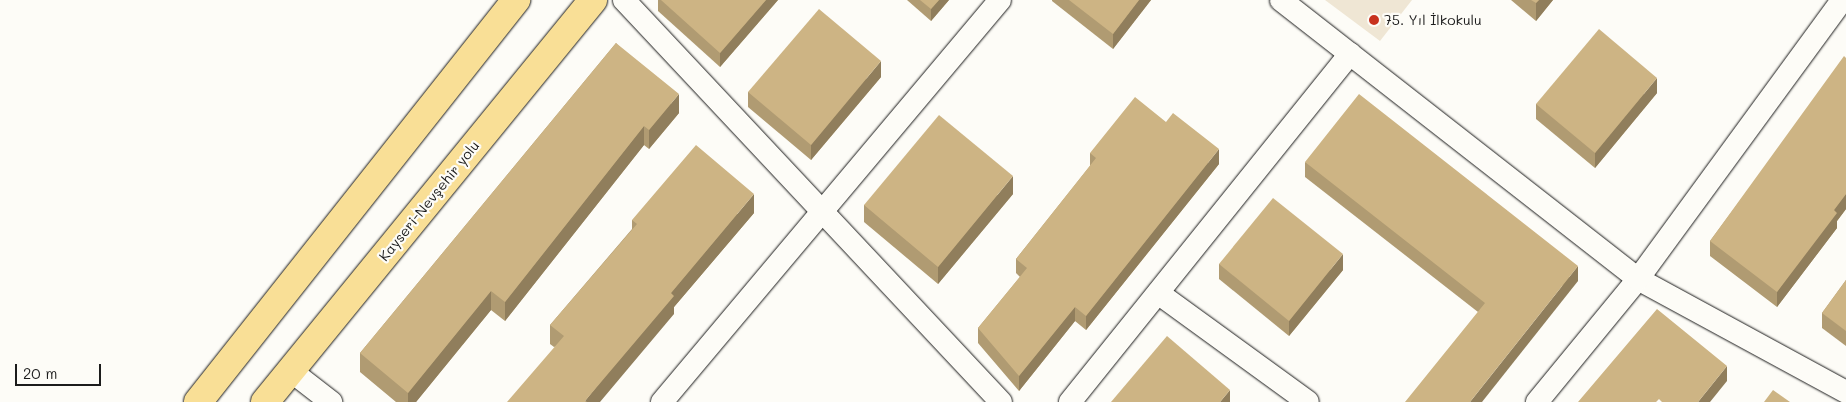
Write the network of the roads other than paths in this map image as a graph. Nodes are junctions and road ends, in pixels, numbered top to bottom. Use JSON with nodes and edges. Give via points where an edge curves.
{"nodes":[{"id":1,"x":516,"y":0,"type":"edge"},
{"id":2,"x":593,"y":0,"type":"edge"},
{"id":3,"x":624,"y":0,"type":"edge"},
{"id":4,"x":1000,"y":0,"type":"edge"},
{"id":5,"x":1281,"y":0,"type":"edge"},
{"id":6,"x":1842,"y":2,"type":"edge"},
{"id":7,"x":1350,"y":54,"type":"junction"},
{"id":8,"x":821,"y":211,"type":"junction"},
{"id":9,"x":1638,"y":278,"type":"junction"},
{"id":10,"x":1158,"y":293,"type":"junction"},
{"id":11,"x":291,"y":371,"type":"junction"},
{"id":12,"x":1846,"y":392,"type":"edge"},
{"id":13,"x":198,"y":402,"type":"edge"},
{"id":14,"x":265,"y":402,"type":"edge"},
{"id":15,"x":331,"y":402,"type":"edge"},
{"id":16,"x":662,"y":402,"type":"edge"},
{"id":17,"x":1001,"y":402,"type":"edge"},
{"id":18,"x":1070,"y":402,"type":"edge"},
{"id":19,"x":1308,"y":402,"type":"edge"},
{"id":20,"x":1537,"y":402,"type":"edge"}],
"edges":[{"from":1,"to":13,"type":"highway"},
{"from":2,"to":11,"type":"highway","name":"Kayseri-Nevşehir yolu"},
{"from":3,"to":8,"type":"street"},
{"from":4,"to":8,"type":"street"},
{"from":5,"to":7,"type":"street"},
{"from":6,"to":9,"type":"street"},
{"from":7,"to":9,"type":"street"},
{"from":7,"to":10,"type":"street"},
{"from":8,"to":16,"type":"street"},
{"from":8,"to":17,"type":"street"},
{"from":9,"to":12,"type":"street"},
{"from":9,"to":20,"type":"street"},
{"from":10,"to":18,"type":"street"},
{"from":10,"to":19,"type":"street"},
{"from":11,"to":14,"type":"highway","name":"Kayseri-Nevşehir yolu"},
{"from":11,"to":15,"type":"street"}]}
